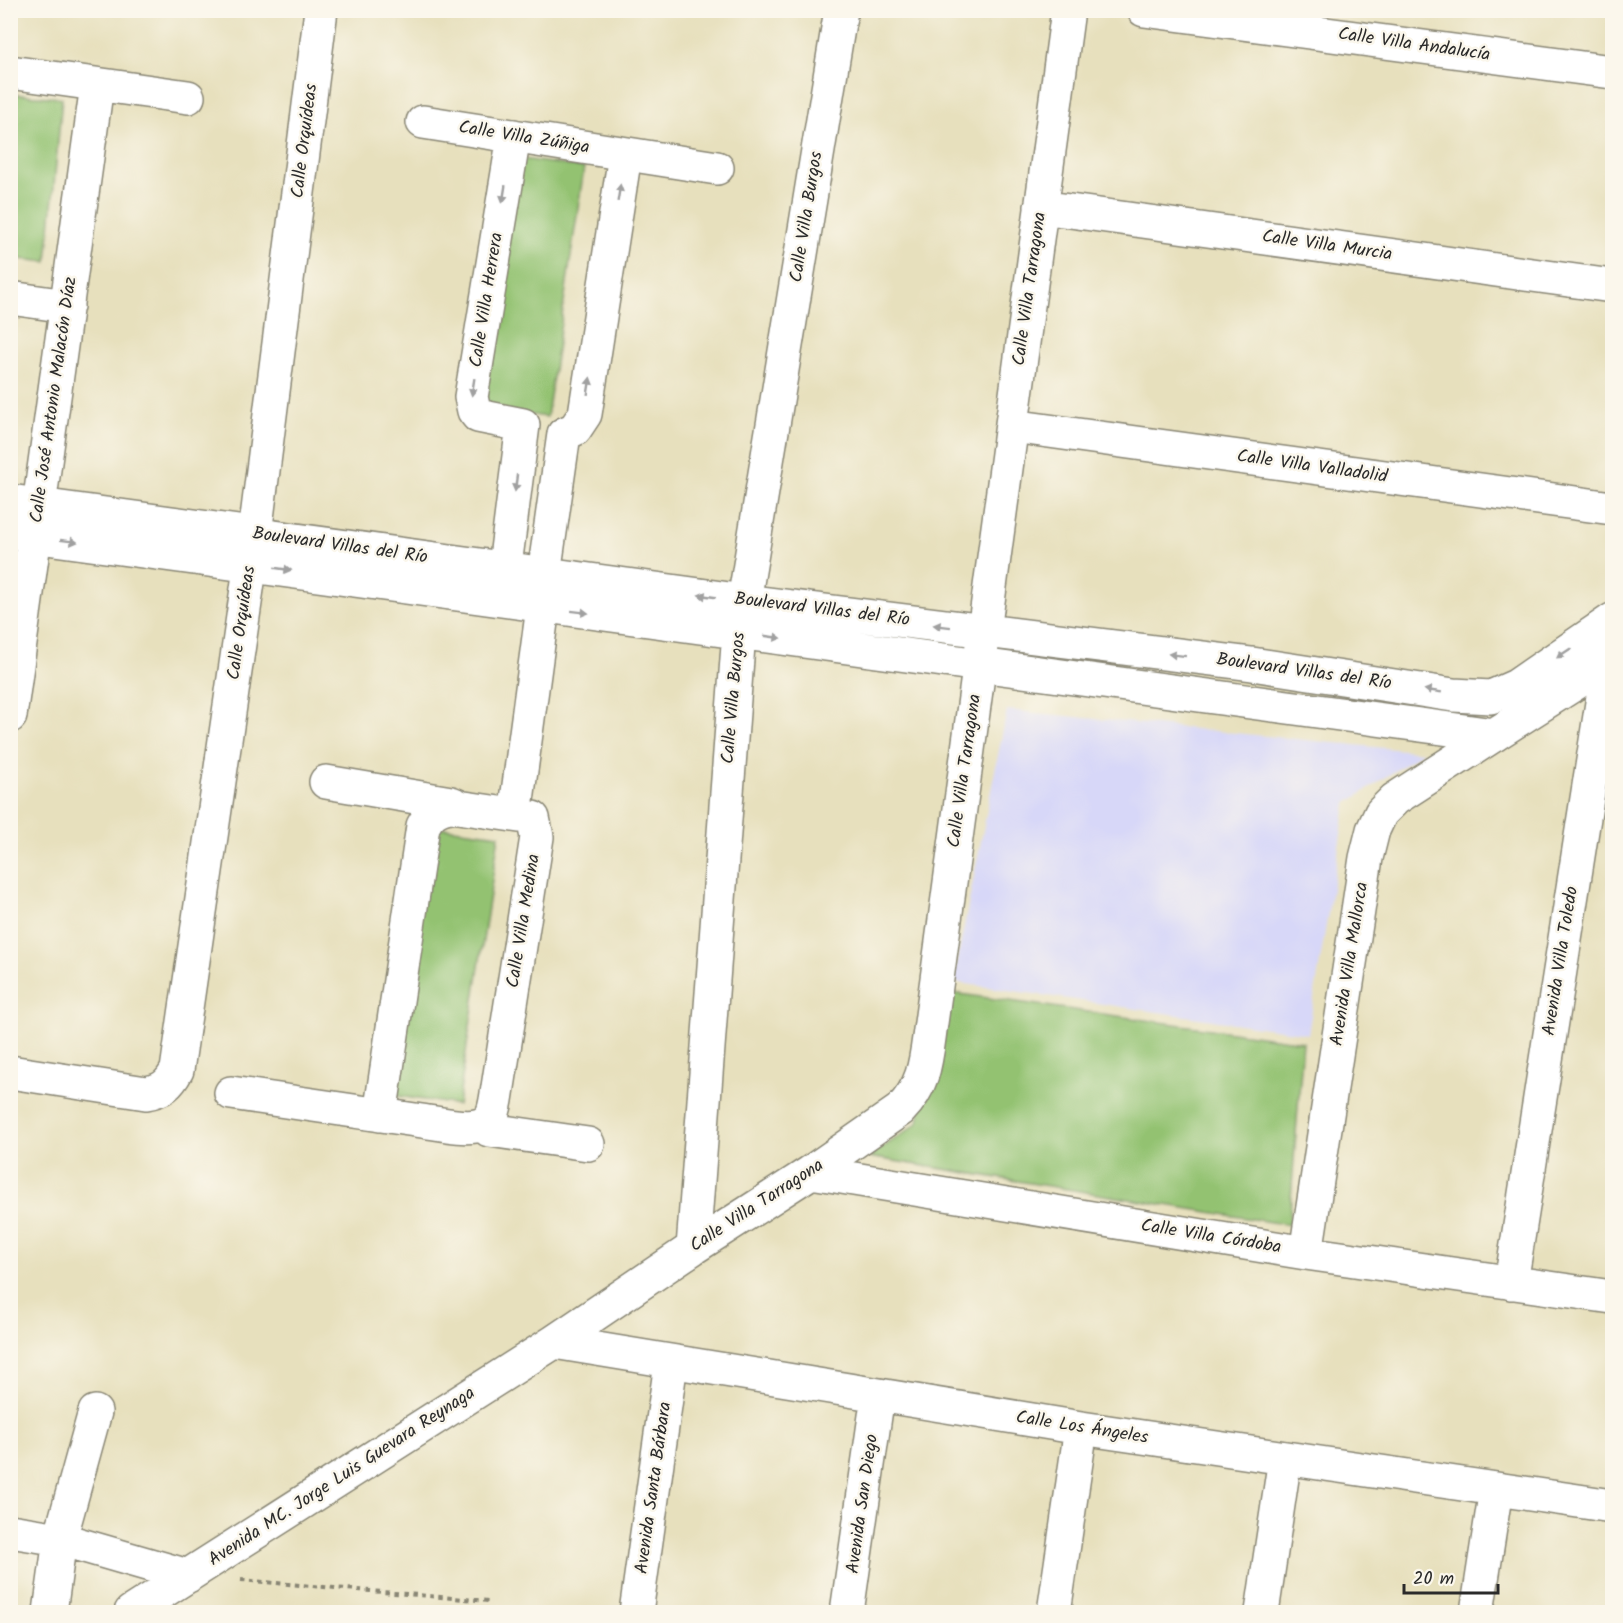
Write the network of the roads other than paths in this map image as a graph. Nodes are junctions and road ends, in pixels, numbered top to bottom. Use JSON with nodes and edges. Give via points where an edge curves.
{"nodes":[{"id":1,"x":321,"y":10,"type":"edge"},
{"id":2,"x":841,"y":10,"type":"edge"},
{"id":3,"x":1068,"y":10,"type":"edge"},
{"id":4,"x":1144,"y":10,"type":"edge"},
{"id":5,"x":10,"y":72,"type":"edge"},
{"id":6,"x":1612,"y":72,"type":"edge"},
{"id":7,"x":97,"y":85,"type":"junction"},
{"id":8,"x":188,"y":97,"type":"dead end"},
{"id":9,"x":423,"y":122,"type":"dead end"},
{"id":10,"x":514,"y":136,"type":"junction"},
{"id":11,"x":625,"y":155,"type":"junction"},
{"id":12,"x":717,"y":168,"type":"dead end"},
{"id":13,"x":1041,"y":207,"type":"junction"},
{"id":14,"x":1612,"y":286,"type":"edge"},
{"id":15,"x":10,"y":298,"type":"edge"},
{"id":16,"x":67,"y":306,"type":"junction"},
{"id":17,"x":1012,"y":426,"type":"junction"},
{"id":18,"x":1612,"y":508,"type":"edge"},
{"id":19,"x":24,"y":519,"type":"edge"},
{"id":20,"x":253,"y":549,"type":"junction"},
{"id":21,"x":544,"y":574,"type":"junction"},
{"id":22,"x":503,"y":585,"type":"junction"},
{"id":23,"x":744,"y":601,"type":"junction"},
{"id":24,"x":543,"y":607,"type":"junction"},
{"id":25,"x":1612,"y":620,"type":"edge"},
{"id":26,"x":984,"y":631,"type":"junction"},
{"id":27,"x":739,"y":632,"type":"junction"},
{"id":28,"x":1611,"y":654,"type":"edge"},
{"id":29,"x":980,"y":665,"type":"junction"},
{"id":30,"x":10,"y":716,"type":"edge"},
{"id":31,"x":1494,"y":735,"type":"junction"},
{"id":32,"x":326,"y":782,"type":"dead end"},
{"id":33,"x":459,"y":806,"type":"junction"},
{"id":34,"x":514,"y":815,"type":"junction"},
{"id":35,"x":10,"y":1072,"type":"edge"},
{"id":36,"x":231,"y":1093,"type":"dead end"},
{"id":37,"x":490,"y":1112,"type":"junction"},
{"id":38,"x":380,"y":1115,"type":"junction"},
{"id":39,"x":588,"y":1144,"type":"dead end"},
{"id":40,"x":811,"y":1172,"type":"junction"},
{"id":41,"x":693,"y":1248,"type":"junction"},
{"id":42,"x":1306,"y":1253,"type":"junction"},
{"id":43,"x":1511,"y":1282,"type":"junction"},
{"id":44,"x":1612,"y":1297,"type":"edge"},
{"id":45,"x":554,"y":1342,"type":"junction"},
{"id":46,"x":671,"y":1363,"type":"junction"},
{"id":47,"x":878,"y":1395,"type":"junction"},
{"id":48,"x":94,"y":1412,"type":"dead end"},
{"id":49,"x":1081,"y":1428,"type":"junction"},
{"id":50,"x":1285,"y":1458,"type":"junction"},
{"id":51,"x":1496,"y":1489,"type":"junction"},
{"id":52,"x":1612,"y":1506,"type":"edge"},
{"id":53,"x":10,"y":1531,"type":"edge"},
{"id":54,"x":60,"y":1539,"type":"junction"},
{"id":55,"x":188,"y":1576,"type":"junction"},
{"id":56,"x":50,"y":1612,"type":"edge"},
{"id":57,"x":131,"y":1612,"type":"edge"},
{"id":58,"x":636,"y":1612,"type":"edge"},
{"id":59,"x":847,"y":1612,"type":"edge"},
{"id":60,"x":1054,"y":1612,"type":"edge"},
{"id":61,"x":1262,"y":1612,"type":"edge"},
{"id":62,"x":1477,"y":1612,"type":"edge"}],
"edges":[{"from":1,"to":20,"type":"street","name":"Calle Orquídeas"},
{"from":2,"to":23,"type":"street","name":"Calle Villa Burgos"},
{"from":3,"to":13,"type":"street","name":"Calle Villa Tarragona"},
{"from":4,"to":6,"type":"street","name":"Calle Villa Andalucía"},
{"from":5,"to":7,"type":"street"},
{"from":7,"to":8,"type":"street"},
{"from":7,"to":16,"type":"street","name":"Calle José Antonio Malacón Díaz"},
{"from":9,"to":10,"type":"street","name":"Calle Villa Zúñiga"},
{"from":10,"to":11,"type":"street","name":"Calle Villa Zúñiga"},
{"from":10,"to":22,"type":"street","name":"Calle Villa Herrera","one_way":true,"via":[[471,397],[478,416],[523,425]]},
{"from":11,"to":12,"type":"street","name":"Calle Villa Zúñiga"},
{"from":21,"to":11,"type":"street","one_way":true,"via":[[564,434],[575,429],[585,414]]},
{"from":13,"to":14,"type":"street","name":"Calle Villa Murcia"},
{"from":13,"to":17,"type":"street","name":"Calle Villa Tarragona"},
{"from":15,"to":16,"type":"street"},
{"from":16,"to":19,"type":"street","name":"Calle José Antonio Malacón Díaz"},
{"from":17,"to":18,"type":"street","name":"Calle Villa Valladolid"},
{"from":17,"to":26,"type":"street","name":"Calle Villa Tarragona"},
{"from":19,"to":20,"type":"street","name":"Boulevard Villas del Río"},
{"from":19,"to":30,"type":"street","name":"Calle José Antonio Malacón Díaz"},
{"from":20,"to":22,"type":"street","name":"Boulevard Villas del Río"},
{"from":20,"to":35,"type":"street","name":"Calle Orquídeas","via":[[177,1070],[169,1085],[146,1093]]},
{"from":21,"to":22,"type":"street","name":"Boulevard Villas del Río"},
{"from":23,"to":21,"type":"street","name":"Boulevard Villas del Río","one_way":true},
{"from":21,"to":24,"type":"street"},
{"from":22,"to":24,"type":"street","name":"Boulevard Villas del Río"},
{"from":26,"to":23,"type":"street","name":"Boulevard Villas del Río","one_way":true},
{"from":23,"to":27,"type":"street","name":"Calle Villa Burgos"},
{"from":24,"to":27,"type":"street","name":"Boulevard Villas del Río","one_way":true},
{"from":24,"to":34,"type":"street"},
{"from":25,"to":26,"type":"street","name":"Boulevard Villas del Río","one_way":true,"via":[[1516,686],[1491,697]]},
{"from":26,"to":29,"type":"street","name":"Calle Villa Tarragona"},
{"from":27,"to":29,"type":"street","name":"Boulevard Villas del Río","one_way":true},
{"from":27,"to":41,"type":"street","name":"Calle Villa Burgos"},
{"from":28,"to":31,"type":"street"},
{"from":28,"to":43,"type":"street","name":"Avenida Villa Toledo"},
{"from":29,"to":31,"type":"street","name":"Boulevard Villas del Río"},
{"from":29,"to":40,"type":"street","name":"Calle Villa Tarragona","via":[[923,1072],[911,1099],[900,1110]]},
{"from":31,"to":42,"type":"street","name":"Avenida Villa Mallorca","via":[[1395,799],[1372,830]]},
{"from":32,"to":33,"type":"street","name":"Calle Villa Medina"},
{"from":33,"to":34,"type":"street","name":"Calle Villa Medina"},
{"from":33,"to":38,"type":"street","via":[[439,808],[423,825]]},
{"from":34,"to":37,"type":"street","name":"Calle Villa Medina","via":[[533,818],[537,837]]},
{"from":36,"to":38,"type":"street"},
{"from":37,"to":38,"type":"street","via":[[473,1127]]},
{"from":37,"to":39,"type":"street","via":[[489,1130]]},
{"from":40,"to":41,"type":"street","name":"Calle Villa Tarragona"},
{"from":40,"to":42,"type":"street","name":"Calle Villa Córdoba"},
{"from":41,"to":45,"type":"street","name":"Calle Villa Tarragona"},
{"from":42,"to":43,"type":"street","name":"Calle Villa Córdoba"},
{"from":43,"to":44,"type":"street","name":"Calle Villa Córdoba"},
{"from":45,"to":46,"type":"street","name":"Calle Los Ángeles"},
{"from":45,"to":55,"type":"street","name":"Avenida MC. Jorge Luis Guevara Reynaga"},
{"from":46,"to":47,"type":"street","name":"Calle Los Ángeles"},
{"from":46,"to":58,"type":"street","name":"Avenida Santa Bárbara"},
{"from":47,"to":49,"type":"street","name":"Calle Los Ángeles"},
{"from":47,"to":59,"type":"street","name":"Avenida San Diego"},
{"from":48,"to":54,"type":"street"},
{"from":49,"to":50,"type":"street","name":"Calle Los Ángeles"},
{"from":49,"to":60,"type":"street"},
{"from":50,"to":51,"type":"street","name":"Calle Los Ángeles"},
{"from":50,"to":61,"type":"street"},
{"from":51,"to":52,"type":"street","name":"Calle Los Ángeles"},
{"from":51,"to":62,"type":"street"},
{"from":53,"to":54,"type":"street"},
{"from":54,"to":55,"type":"street"},
{"from":54,"to":56,"type":"street"},
{"from":55,"to":57,"type":"street","name":"Avenida MC. Jorge Luis Guevara Reynaga"}]}
